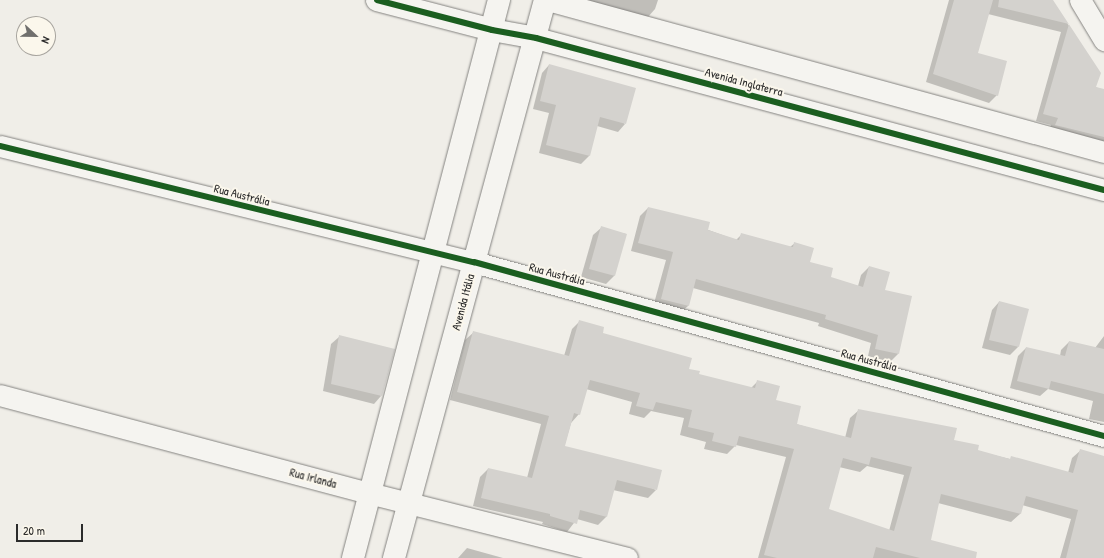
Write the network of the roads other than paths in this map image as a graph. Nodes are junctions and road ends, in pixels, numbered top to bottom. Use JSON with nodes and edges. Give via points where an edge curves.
{"nodes":[{"id":1,"x":377,"y":0,"type":"edge"},
{"id":2,"x":499,"y":0,"type":"edge"},
{"id":3,"x":546,"y":0,"type":"edge"},
{"id":4,"x":1080,"y":0,"type":"edge"},
{"id":5,"x":492,"y":30,"type":"junction"},
{"id":6,"x":536,"y":38,"type":"junction"},
{"id":7,"x":1104,"y":40,"type":"edge"},
{"id":8,"x":0,"y":146,"type":"edge"},
{"id":9,"x":1104,"y":152,"type":"edge"},
{"id":10,"x":1104,"y":190,"type":"edge"},
{"id":11,"x":432,"y":253,"type":"junction"},
{"id":12,"x":474,"y":262,"type":"junction"},
{"id":13,"x":0,"y":395,"type":"edge"},
{"id":14,"x":1104,"y":436,"type":"edge"},
{"id":15,"x":369,"y":493,"type":"junction"},
{"id":16,"x":409,"y":503,"type":"junction"},
{"id":17,"x":353,"y":558,"type":"edge"},
{"id":18,"x":394,"y":558,"type":"edge"},
{"id":19,"x":627,"y":558,"type":"edge"}],
"edges":[{"from":1,"to":5,"type":"street","name":"Avenida Inglaterra"},
{"from":2,"to":5,"type":"street"},
{"from":3,"to":6,"type":"street","name":"Avenida Itália"},
{"from":3,"to":9,"type":"street"},
{"from":4,"to":7,"type":"street"},
{"from":5,"to":6,"type":"street","name":"Avenida Inglaterra"},
{"from":5,"to":11,"type":"street"},
{"from":6,"to":10,"type":"street","name":"Avenida Inglaterra"},
{"from":6,"to":12,"type":"street","name":"Avenida Itália"},
{"from":8,"to":11,"type":"street","name":"Rua Austrália"},
{"from":11,"to":12,"type":"street","name":"Rua Austrália"},
{"from":11,"to":15,"type":"street"},
{"from":12,"to":14,"type":"street","name":"Rua Austrália"},
{"from":12,"to":16,"type":"street","name":"Avenida Itália"},
{"from":13,"to":15,"type":"street","name":"Rua Irlanda"},
{"from":15,"to":16,"type":"street","name":"Rua Irlanda"},
{"from":15,"to":17,"type":"street"},
{"from":16,"to":18,"type":"street","name":"Avenida Itália"},
{"from":16,"to":19,"type":"street","name":"Rua Irlanda"}]}
